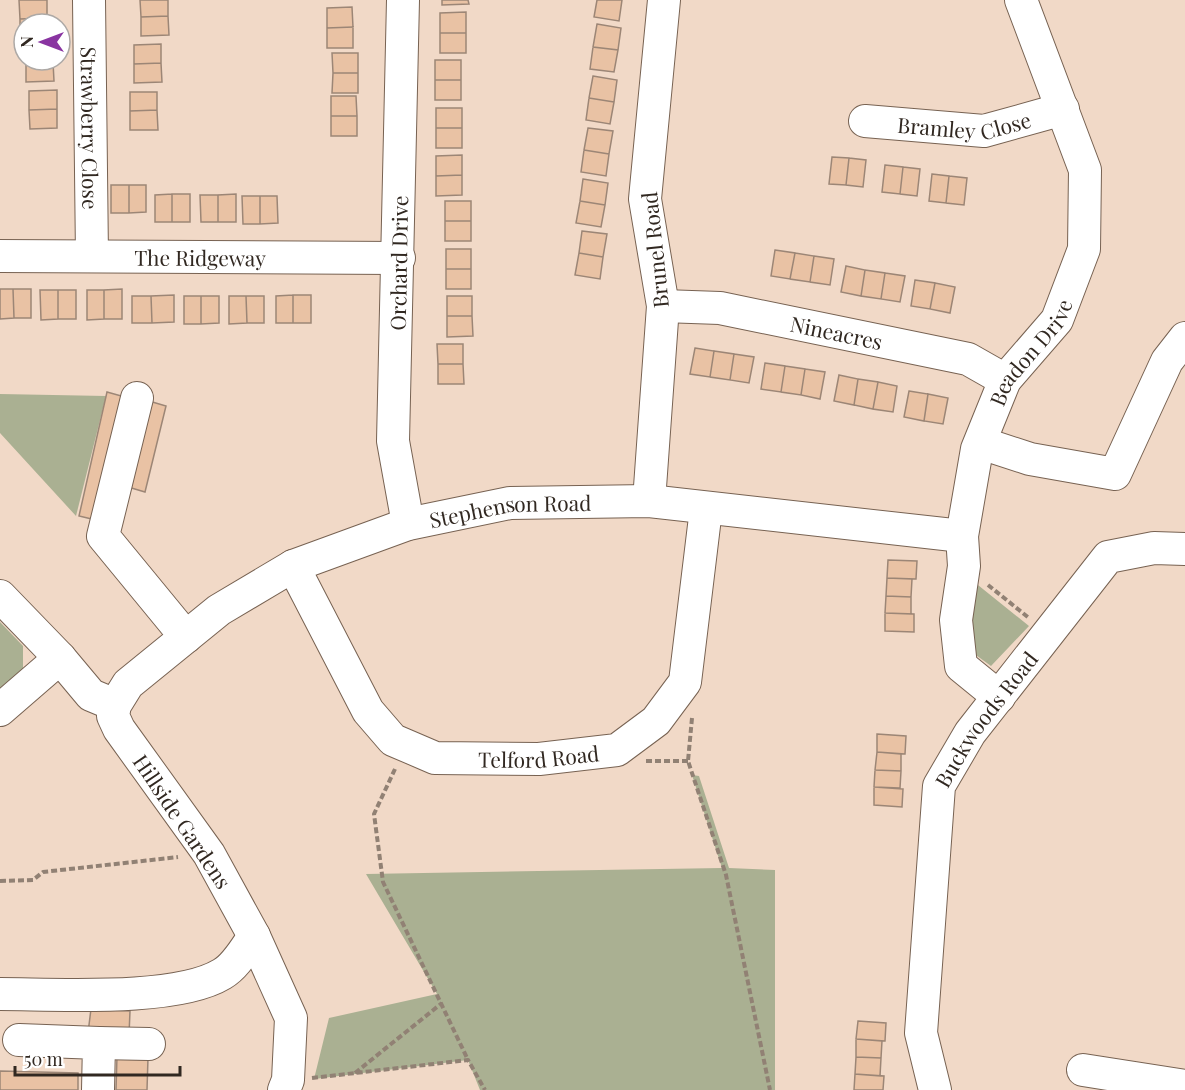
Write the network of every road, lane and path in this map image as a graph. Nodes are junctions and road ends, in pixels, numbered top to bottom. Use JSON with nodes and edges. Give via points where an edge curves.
{"nodes":[{"id":1,"x":89,"y":0,"type":"edge"},
{"id":2,"x":403,"y":0,"type":"edge"},
{"id":3,"x":664,"y":0,"type":"edge"},
{"id":4,"x":1021,"y":0,"type":"edge"},
{"id":5,"x":1063,"y":109,"type":"junction"},
{"id":6,"x":865,"y":121,"type":"dead end"},
{"id":7,"x":0,"y":256,"type":"edge"},
{"id":8,"x":92,"y":256,"type":"junction"},
{"id":9,"x":399,"y":258,"type":"junction"},
{"id":10,"x":663,"y":306,"type":"junction"},
{"id":11,"x":1185,"y":338,"type":"edge"},
{"id":12,"x":1005,"y":380,"type":"junction"},
{"id":13,"x":137,"y":398,"type":"dead end"},
{"id":14,"x":981,"y":443,"type":"junction"},
{"id":15,"x":649,"y":501,"type":"junction"},
{"id":16,"x":706,"y":509,"type":"junction"},
{"id":17,"x":408,"y":524,"type":"junction"},
{"id":18,"x":1185,"y":549,"type":"edge"},
{"id":19,"x":963,"y":551,"type":"junction"},
{"id":20,"x":293,"y":566,"type":"junction"},
{"id":21,"x":0,"y":596,"type":"edge"},
{"id":22,"x":1047,"y":632,"type":"junction"},
{"id":23,"x":186,"y":637,"type":"junction"},
{"id":24,"x":60,"y":658,"type":"junction"},
{"id":25,"x":685,"y":682,"type":"junction"},
{"id":26,"x":999,"y":697,"type":"junction"},
{"id":27,"x":115,"y":705,"type":"junction"},
{"id":28,"x":0,"y":710,"type":"edge"},
{"id":29,"x":406,"y":747,"type":"junction"},
{"id":30,"x":209,"y":854,"type":"junction"},
{"id":31,"x":0,"y":881,"type":"edge"},
{"id":32,"x":254,"y":936,"type":"junction"},
{"id":33,"x":0,"y":994,"type":"edge"},
{"id":34,"x":442,"y":1004,"type":"junction"},
{"id":35,"x":19,"y":1040,"type":"dead end"},
{"id":36,"x":99,"y":1043,"type":"junction"},
{"id":37,"x":149,"y":1044,"type":"dead end"},
{"id":38,"x":468,"y":1060,"type":"junction"},
{"id":39,"x":1083,"y":1070,"type":"dead end"},
{"id":40,"x":355,"y":1073,"type":"junction"},
{"id":41,"x":286,"y":1085,"type":"edge"},
{"id":42,"x":1185,"y":1086,"type":"edge"},
{"id":43,"x":98,"y":1090,"type":"edge"},
{"id":44,"x":485,"y":1090,"type":"edge"},
{"id":45,"x":770,"y":1090,"type":"edge"},
{"id":46,"x":935,"y":1090,"type":"edge"}],
"edges":[{"from":1,"to":8,"type":"street","name":"Strawberry Close"},
{"from":2,"to":9,"type":"street","name":"Orchard Drive"},
{"from":3,"to":10,"type":"street","name":"Brunel Road","via":[[645,199]]},
{"from":4,"to":5,"type":"street","name":"Beadon Drive"},
{"from":5,"to":6,"type":"street","name":"Bramley Close","via":[[984,131]]},
{"from":5,"to":12,"type":"street","name":"Beadon Drive","via":[[1085,170],[1084,249],[1057,320]]},
{"from":7,"to":8,"type":"street","name":"The Ridgeway"},
{"from":8,"to":9,"type":"street","name":"The Ridgeway"},
{"from":9,"to":17,"type":"street","name":"Orchard Drive","via":[[393,441]]},
{"from":10,"to":12,"type":"street","name":"Nineacres","via":[[720,308],[968,359]]},
{"from":10,"to":15,"type":"street","name":"Brunel Road"},
{"from":11,"to":14,"type":"street","via":[[1167,361],[1115,474],[1030,459]]},
{"from":12,"to":14,"type":"street","name":"Beadon Drive"},
{"from":13,"to":23,"type":"street","via":[[103,536]]},
{"from":14,"to":19,"type":"street","name":"Beadon Drive"},
{"from":15,"to":16,"type":"street","name":"Stephenson Road"},
{"from":15,"to":17,"type":"street","name":"Stephenson Road","via":[[510,503]]},
{"from":16,"to":19,"type":"street","name":"Stephenson Road"},
{"from":16,"to":25,"type":"street","name":"Telford Road"},
{"from":17,"to":20,"type":"street","name":"Stephenson Road"},
{"from":18,"to":22,"type":"street","name":"Buckwoods Road","via":[[1154,548],[1108,557]]},
{"from":19,"to":22,"type":"path"},
{"from":19,"to":26,"type":"street","name":"Beadon Drive","via":[[956,620],[961,666]]},
{"from":20,"to":23,"type":"street","name":"Stephenson Road","via":[[219,610]]},
{"from":20,"to":29,"type":"street","name":"Telford Road","via":[[368,711],[393,740]]},
{"from":21,"to":24,"type":"street"},
{"from":22,"to":26,"type":"street","name":"Buckwoods Road"},
{"from":23,"to":27,"type":"street","name":"Stephenson Road","via":[[128,684]]},
{"from":24,"to":27,"type":"street","via":[[91,695]]},
{"from":24,"to":28,"type":"street"},
{"from":25,"to":29,"type":"street","name":"Telford Road","via":[[656,721],[617,750],[539,759],[435,758]]},
{"from":25,"to":45,"type":"path","via":[[694,692],[688,761],[726,875]]},
{"from":26,"to":46,"type":"street","name":"Buckwoods Road","via":[[970,733],[939,786],[921,1033]]},
{"from":27,"to":30,"type":"street","name":"Hillside Gardens","via":[[113,716],[119,729]]},
{"from":29,"to":34,"type":"path","via":[[374,814],[383,882]]},
{"from":30,"to":31,"type":"path","via":[[43,872],[33,880]]},
{"from":30,"to":32,"type":"street","name":"Hillside Gardens"},
{"from":32,"to":33,"type":"street","via":[[221,975],[186,986],[142,993]]},
{"from":32,"to":41,"type":"street","name":"Hillside Gardens","via":[[291,1017]]},
{"from":34,"to":38,"type":"path"},
{"from":34,"to":40,"type":"path"},
{"from":35,"to":36,"type":"street"},
{"from":36,"to":37,"type":"street"},
{"from":36,"to":43,"type":"street"},
{"from":38,"to":40,"type":"path"},
{"from":38,"to":44,"type":"path"},
{"from":39,"to":42,"type":"street"},
{"from":40,"to":41,"type":"path"}]}
